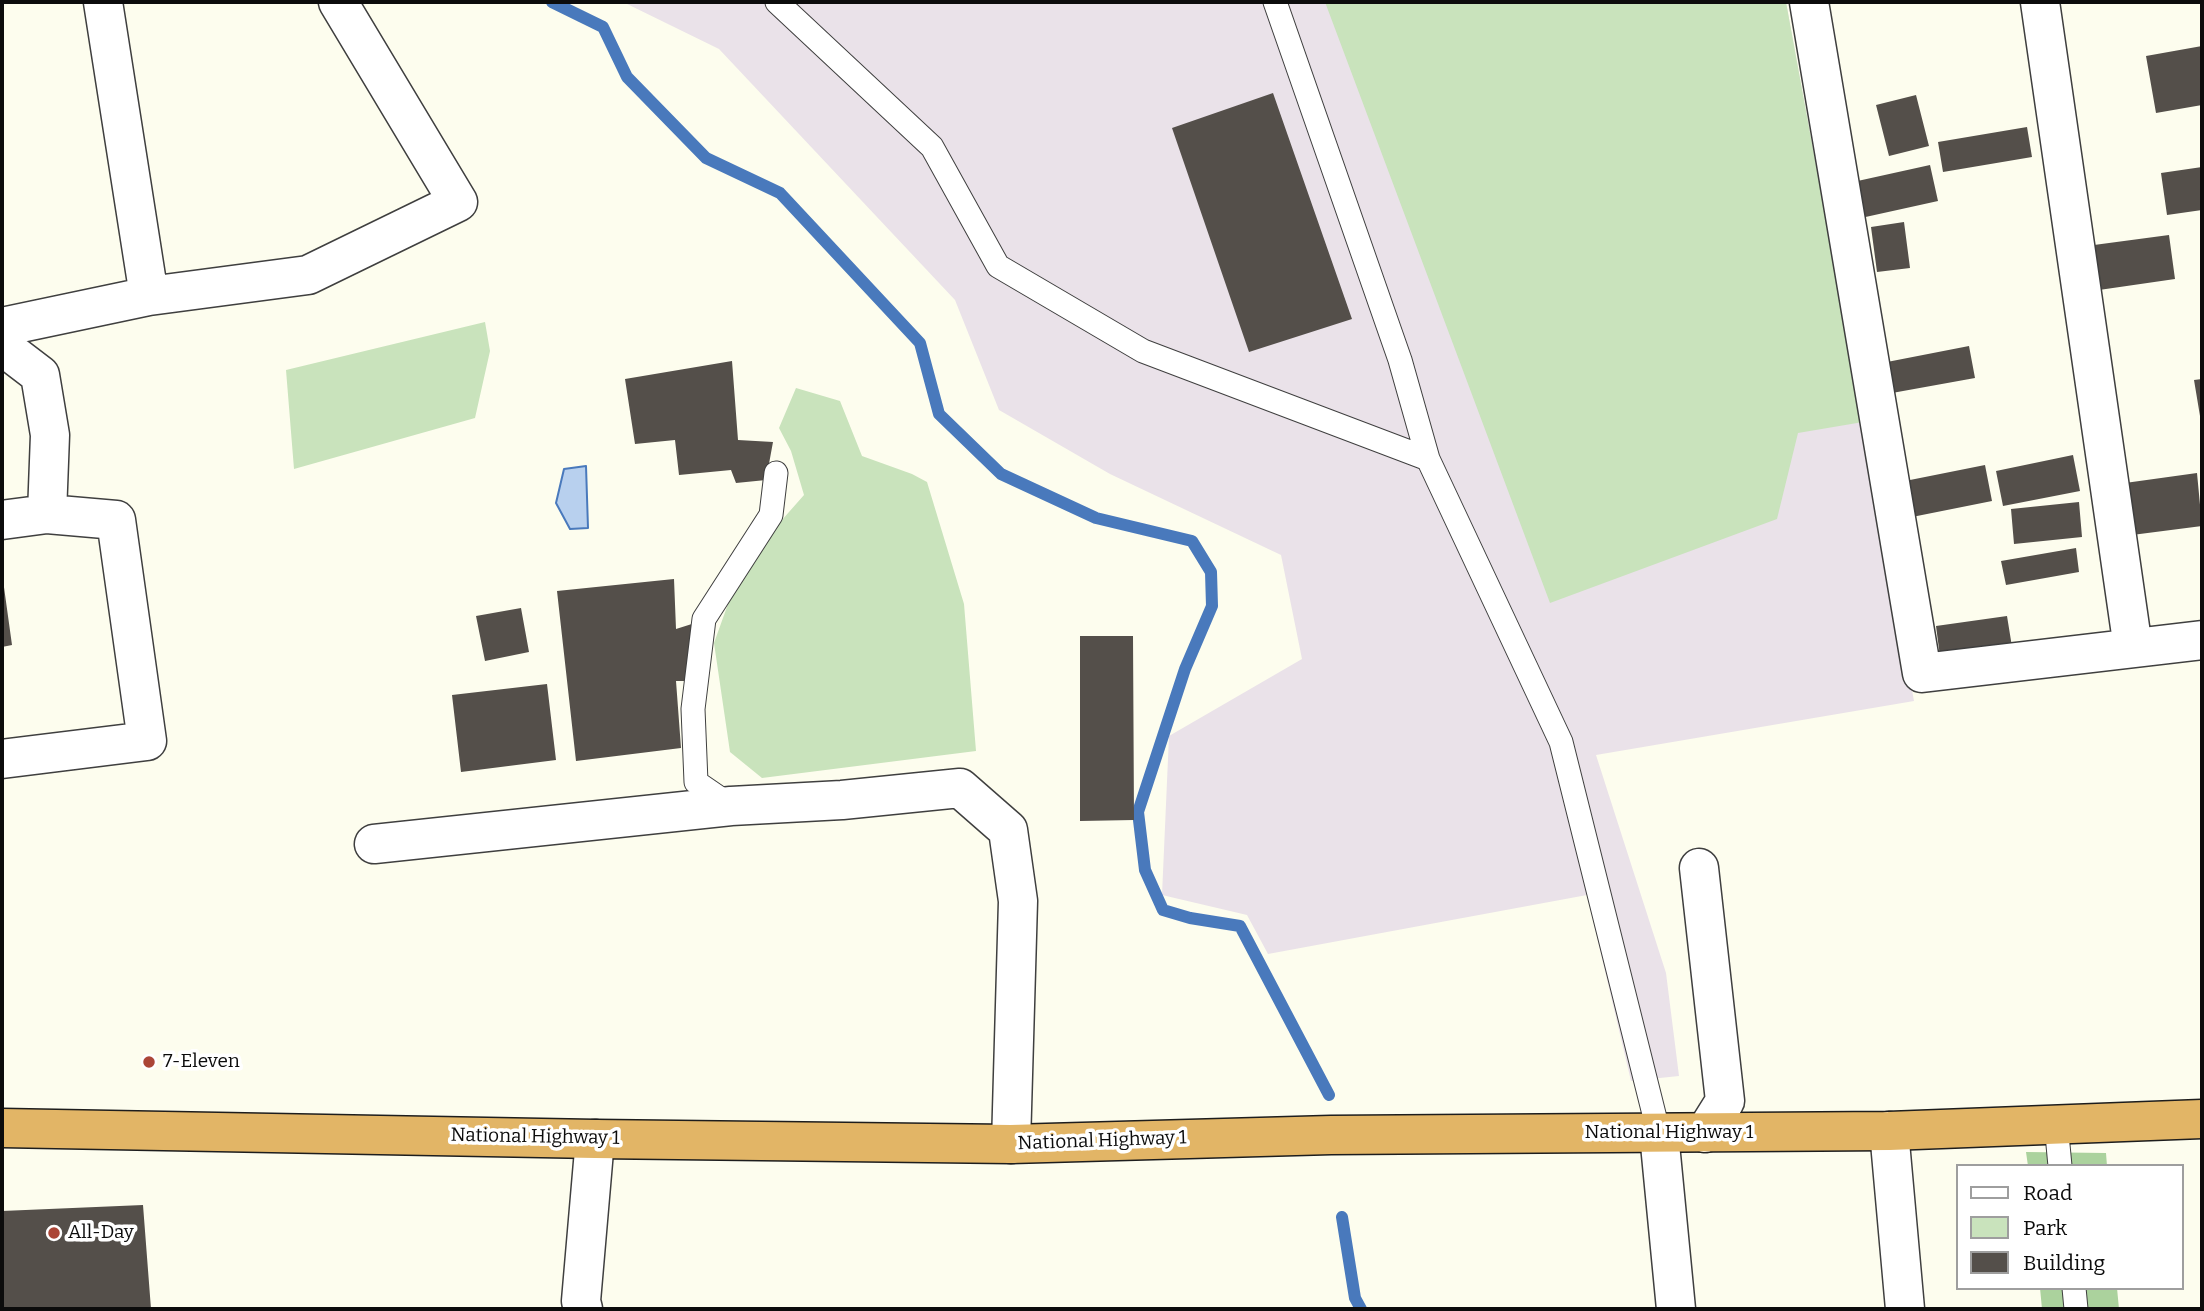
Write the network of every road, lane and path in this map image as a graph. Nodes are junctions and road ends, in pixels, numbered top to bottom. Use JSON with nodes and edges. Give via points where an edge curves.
{"nodes":[{"id":1,"x":103,"y":2,"type":"edge"},
{"id":2,"x":338,"y":2,"type":"edge"},
{"id":3,"x":777,"y":2,"type":"edge"},
{"id":4,"x":1276,"y":2,"type":"edge"},
{"id":5,"x":1809,"y":2,"type":"edge"},
{"id":6,"x":2040,"y":2,"type":"edge"},
{"id":7,"x":149,"y":296,"type":"junction"},
{"id":8,"x":2,"y":327,"type":"edge"},
{"id":9,"x":2,"y":346,"type":"edge"},
{"id":10,"x":1428,"y":459,"type":"junction"},
{"id":11,"x":776,"y":473,"type":"dead end"},
{"id":12,"x":47,"y":514,"type":"junction"},
{"id":13,"x":2,"y":520,"type":"edge"},
{"id":14,"x":2202,"y":640,"type":"edge"},
{"id":15,"x":2133,"y":648,"type":"junction"},
{"id":16,"x":2,"y":760,"type":"edge"},
{"id":17,"x":731,"y":806,"type":"junction"},
{"id":18,"x":374,"y":844,"type":"dead end"},
{"id":19,"x":1699,"y":868,"type":"dead end"},
{"id":20,"x":2202,"y":1119,"type":"edge"},
{"id":21,"x":2056,"y":1124,"type":"junction"},
{"id":22,"x":2,"y":1128,"type":"edge"},
{"id":23,"x":1889,"y":1131,"type":"junction"},
{"id":24,"x":1659,"y":1133,"type":"junction"},
{"id":25,"x":1705,"y":1133,"type":"junction"},
{"id":26,"x":595,"y":1139,"type":"junction"},
{"id":27,"x":1011,"y":1144,"type":"junction"},
{"id":28,"x":2060,"y":1164,"type":"edge"},
{"id":29,"x":2074,"y":1290,"type":"edge"},
{"id":30,"x":583,"y":1309,"type":"edge"},
{"id":31,"x":1676,"y":1309,"type":"edge"},
{"id":32,"x":1905,"y":1309,"type":"edge"},
{"id":33,"x":2076,"y":1309,"type":"edge"}],
"edges":[{"from":1,"to":7,"type":"street"},
{"from":2,"to":7,"type":"street","via":[[458,202],[308,275]]},
{"from":3,"to":10,"type":"lane","via":[[932,147],[999,265],[1143,351]]},
{"from":4,"to":10,"type":"lane","via":[[1400,360]]},
{"from":5,"to":15,"type":"street","via":[[1923,673]]},
{"from":6,"to":15,"type":"street"},
{"from":7,"to":8,"type":"street"},
{"from":9,"to":12,"type":"street","via":[[40,374],[50,435]]},
{"from":10,"to":24,"type":"lane","via":[[1561,742]]},
{"from":11,"to":17,"type":"lane","via":[[771,515],[704,619],[693,709],[696,782]]},
{"from":12,"to":13,"type":"street"},
{"from":12,"to":16,"type":"street","via":[[116,520],[147,741]]},
{"from":14,"to":15,"type":"street"},
{"from":17,"to":18,"type":"street"},
{"from":17,"to":27,"type":"street","via":[[960,788],[1008,830],[1018,901]]},
{"from":19,"to":25,"type":"street","via":[[1725,1101]]},
{"from":20,"to":21,"type":"highway","name":"National Highway 1"},
{"from":21,"to":23,"type":"highway","name":"National Highway 1"},
{"from":21,"to":28,"type":"lane"},
{"from":22,"to":26,"type":"highway","name":"National Highway 1"},
{"from":23,"to":25,"type":"highway","name":"National Highway 1"},
{"from":23,"to":32,"type":"street"},
{"from":24,"to":25,"type":"highway","name":"National Highway 1"},
{"from":24,"to":27,"type":"highway","name":"National Highway 1","via":[[1331,1135]]},
{"from":24,"to":31,"type":"street"},
{"from":26,"to":27,"type":"highway","name":"National Highway 1"},
{"from":26,"to":30,"type":"street"},
{"from":29,"to":33,"type":"lane"}]}
